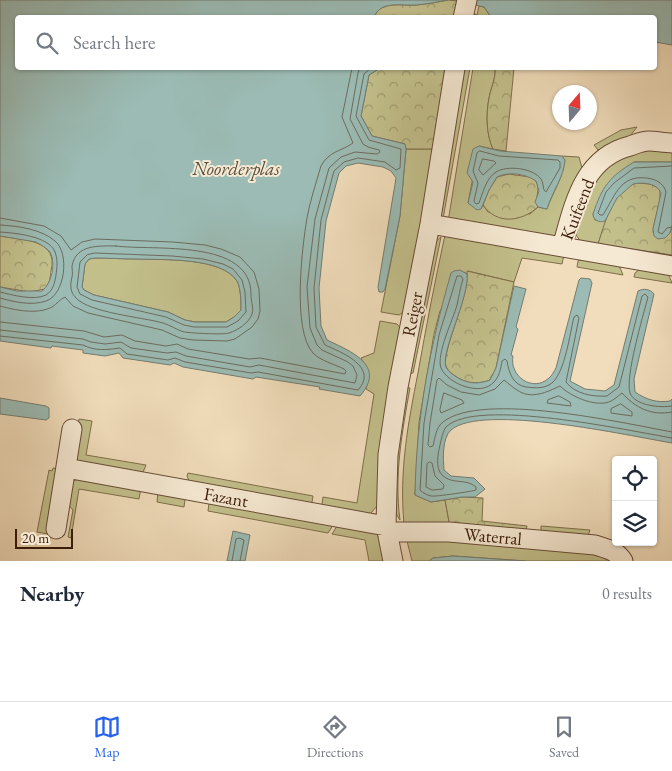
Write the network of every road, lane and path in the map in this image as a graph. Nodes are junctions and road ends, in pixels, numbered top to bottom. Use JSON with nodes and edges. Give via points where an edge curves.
{"nodes":[{"id":1,"x":467,"y":0,"type":"edge"},
{"id":2,"x":464,"y":15,"type":"edge"},
{"id":3,"x":455,"y":70,"type":"edge"},
{"id":4,"x":672,"y":143,"type":"edge"},
{"id":5,"x":430,"y":224,"type":"junction"},
{"id":6,"x":562,"y":247,"type":"junction"},
{"id":7,"x":672,"y":266,"type":"edge"},
{"id":8,"x":72,"y":429,"type":"dead end"},
{"id":9,"x":66,"y":468,"type":"junction"},
{"id":10,"x":56,"y":529,"type":"dead end"},
{"id":11,"x":387,"y":529,"type":"junction"},
{"id":12,"x":393,"y":561,"type":"edge"},
{"id":13,"x":623,"y":561,"type":"edge"}],
"edges":[{"from":1,"to":2,"type":"street"},
{"from":3,"to":5,"type":"street","name":"Reiger"},
{"from":4,"to":6,"type":"street","name":"Kuifeend","via":[[647,141],[617,149],[598,162],[586,178],[574,206]]},
{"from":5,"to":6,"type":"street","name":"Kuifeend"},
{"from":5,"to":11,"type":"street","name":"Reiger","via":[[398,387],[390,445]]},
{"from":6,"to":7,"type":"street","name":"Kuifeend"},
{"from":8,"to":9,"type":"street"},
{"from":9,"to":10,"type":"street"},
{"from":9,"to":11,"type":"street","name":"Fazant"},
{"from":11,"to":12,"type":"street","name":"Reiger"},
{"from":11,"to":13,"type":"street","name":"Waterral","via":[[595,545],[613,550]]}]}
